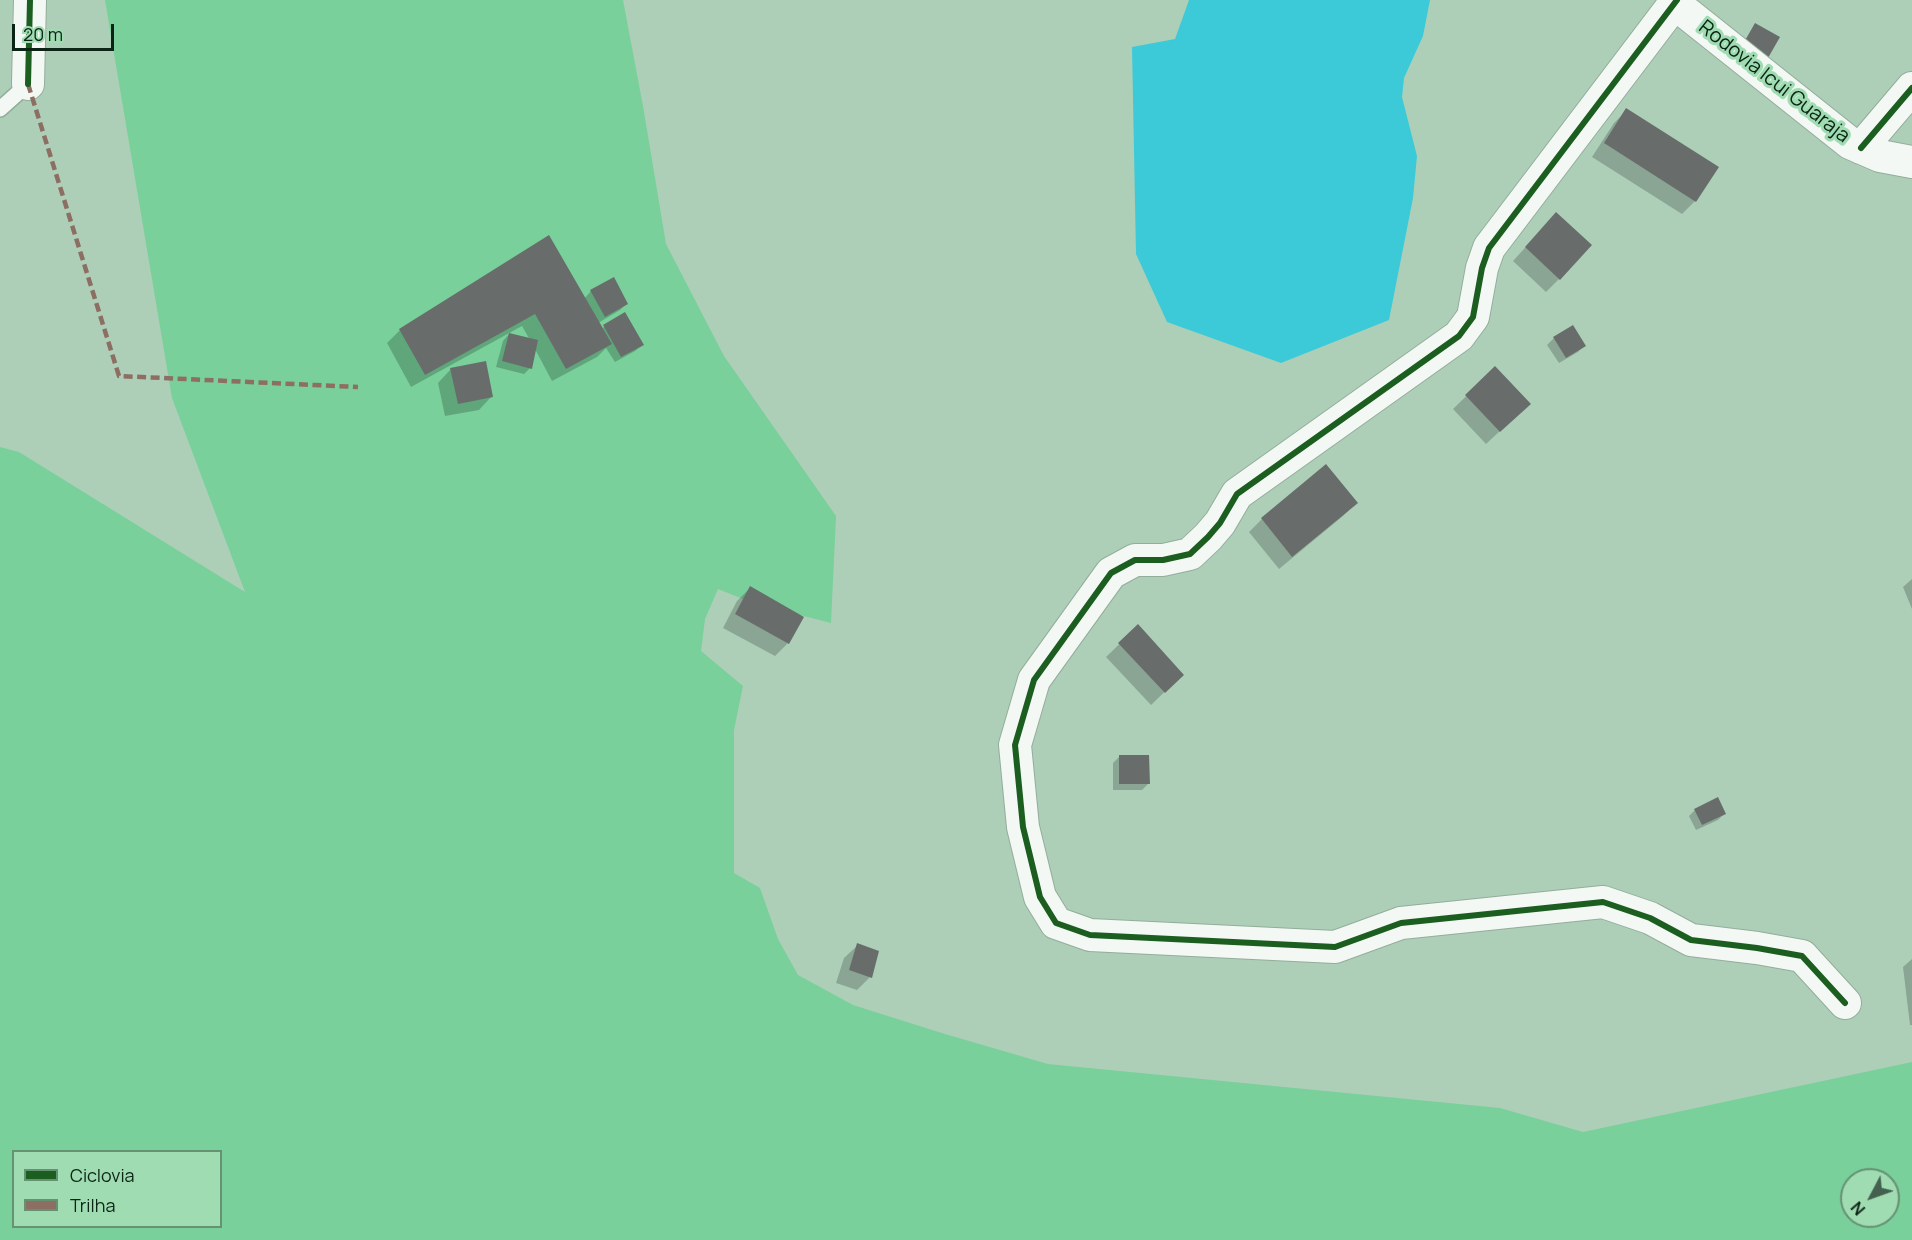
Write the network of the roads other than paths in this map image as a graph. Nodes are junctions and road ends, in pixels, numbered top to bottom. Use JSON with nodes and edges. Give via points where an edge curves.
{"nodes":[{"id":1,"x":30,"y":0,"type":"edge"},
{"id":2,"x":1675,"y":2,"type":"edge"},
{"id":3,"x":28,"y":84,"type":"joint"},
{"id":4,"x":1912,"y":88,"type":"edge"},
{"id":5,"x":0,"y":109,"type":"edge"},
{"id":6,"x":1861,"y":148,"type":"junction"},
{"id":7,"x":1912,"y":162,"type":"edge"},
{"id":8,"x":1845,"y":1003,"type":"dead end"}],
"edges":[{"from":1,"to":3,"type":"street"},
{"from":2,"to":6,"type":"street","name":"Rodovia Icui Guaraja"},
{"from":2,"to":8,"type":"street","via":[[1489,248],[1473,317],[1459,336],[1236,494],[1220,523],[1190,554],[1163,560],[1135,560],[1111,573],[1034,680],[1016,745],[1023,827],[1040,897],[1056,923],[1090,935],[1335,947],[1401,923],[1603,902],[1650,918],[1691,940],[1802,956]]},
{"from":3,"to":5,"type":"lane"},
{"from":4,"to":6,"type":"street"},
{"from":6,"to":7,"type":"street","name":"Rodovia Icui Guaraja"}]}
